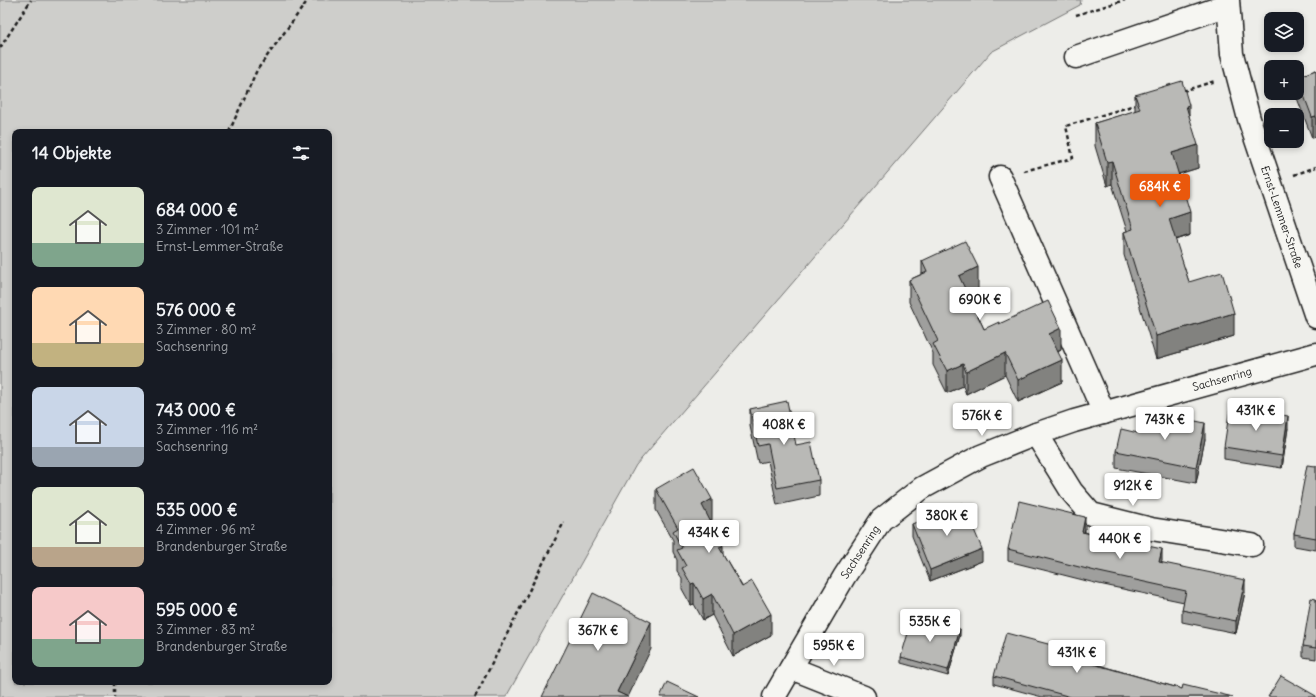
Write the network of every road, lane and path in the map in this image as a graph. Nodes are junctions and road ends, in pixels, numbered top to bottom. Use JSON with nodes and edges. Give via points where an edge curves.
{"nodes":[{"id":1,"x":31,"y":0,"type":"edge"},
{"id":2,"x":308,"y":0,"type":"edge"},
{"id":3,"x":1125,"y":0,"type":"edge"},
{"id":4,"x":1228,"y":3,"type":"edge"},
{"id":5,"x":1076,"y":15,"type":"dead end"},
{"id":6,"x":0,"y":48,"type":"edge"},
{"id":7,"x":1076,"y":56,"type":"dead end"},
{"id":8,"x":1237,"y":74,"type":"junction"},
{"id":9,"x":1178,"y":92,"type":"edge"},
{"id":10,"x":1140,"y":104,"type":"edge"},
{"id":11,"x":230,"y":129,"type":"edge"},
{"id":12,"x":1000,"y":177,"type":"joint"},
{"id":13,"x":1316,"y":316,"type":"edge"},
{"id":14,"x":1316,"y":354,"type":"edge"},
{"id":15,"x":1104,"y":413,"type":"junction"},
{"id":16,"x":1036,"y":434,"type":"junction"},
{"id":17,"x":564,"y":522,"type":"dead end"},
{"id":18,"x":1252,"y":545,"type":"dead end"},
{"id":19,"x":792,"y":668,"type":"junction"},
{"id":20,"x":115,"y":685,"type":"edge"},
{"id":21,"x":115,"y":697,"type":"edge"},
{"id":22,"x":475,"y":697,"type":"edge"},
{"id":23,"x":774,"y":697,"type":"edge"},
{"id":24,"x":864,"y":697,"type":"edge"}],
"edges":[{"from":1,"to":6,"type":"path"},
{"from":2,"to":11,"type":"path","via":[[257,70]]},
{"from":3,"to":5,"type":"path"},
{"from":4,"to":7,"type":"street"},
{"from":4,"to":8,"type":"street","name":"Ernst-Lemmer-Straße","via":[[1232,54]]},
{"from":8,"to":9,"type":"path"},
{"from":8,"to":13,"type":"street","name":"Ernst-Lemmer-Straße","via":[[1249,119]]},
{"from":10,"to":12,"type":"path","via":[[1066,126],[1073,158]]},
{"from":12,"to":15,"type":"street"},
{"from":14,"to":15,"type":"street","name":"Sachsenring"},
{"from":15,"to":16,"type":"street","name":"Sachsenring"},
{"from":16,"to":18,"type":"street","via":[[1072,492],[1091,514],[1151,529]]},
{"from":16,"to":19,"type":"street","name":"Sachsenring","via":[[981,456],[922,488],[881,520],[844,577]]},
{"from":17,"to":22,"type":"path"},
{"from":19,"to":23,"type":"street","name":"Sachsenring"},
{"from":19,"to":24,"type":"street"},
{"from":20,"to":21,"type":"path"}]}
